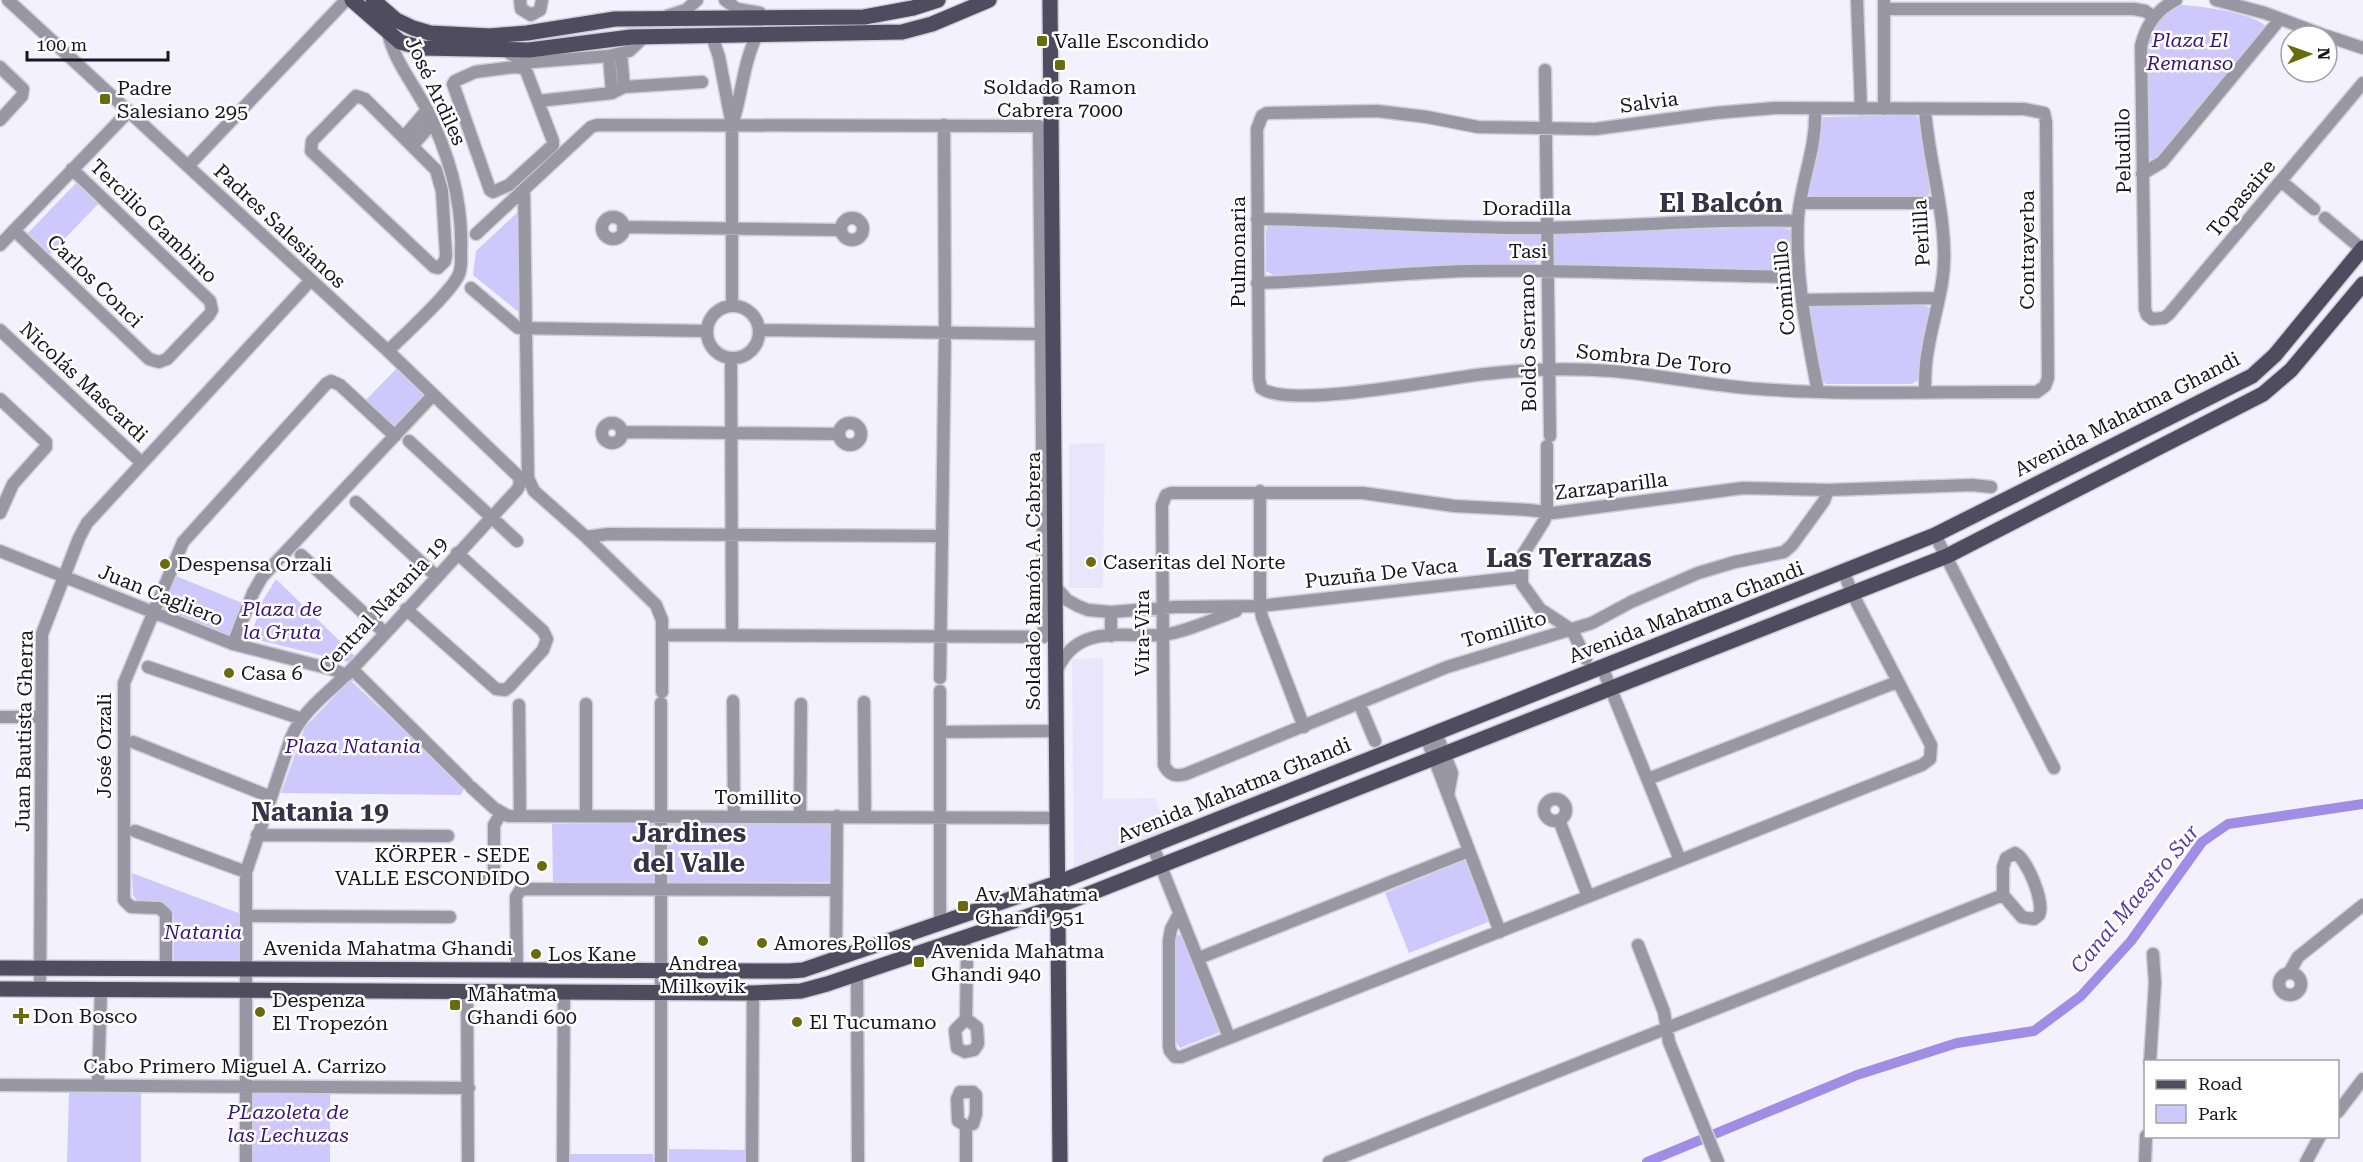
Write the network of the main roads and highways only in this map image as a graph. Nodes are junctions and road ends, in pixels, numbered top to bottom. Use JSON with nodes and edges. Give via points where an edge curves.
{"nodes":[{"id":1,"x":352,"y":0,"type":"edge"},
{"id":2,"x":373,"y":0,"type":"edge"},
{"id":3,"x":938,"y":0,"type":"edge"},
{"id":4,"x":989,"y":0,"type":"edge"},
{"id":5,"x":1050,"y":0,"type":"edge"},
{"id":6,"x":2363,"y":249,"type":"edge"},
{"id":7,"x":2363,"y":284,"type":"edge"},
{"id":8,"x":1057,"y":883,"type":"junction"},
{"id":9,"x":1058,"y":906,"type":"junction"},
{"id":10,"x":0,"y":968,"type":"edge"},
{"id":11,"x":0,"y":989,"type":"edge"},
{"id":12,"x":1060,"y":1162,"type":"edge"}],
"edges":[{"from":1,"to":4,"type":"main road","via":[[404,44],[506,51],[644,37],[902,32]]},
{"from":2,"to":3,"type":"main road","via":[[406,26],[430,33],[509,35],[595,20],[873,16]]},
{"from":5,"to":8,"type":"main road","name":"Soldado Ramón A. Cabrera"},
{"from":6,"to":8,"type":"main road","name":"Avenida Mahatma Ghandi","via":[[2275,355],[2252,376],[1935,535]]},
{"from":7,"to":9,"type":"main road","name":"Avenida Mahatma Ghandi","via":[[2291,370],[2270,388],[1947,556]]},
{"from":8,"to":9,"type":"main road","name":"Soldado Ramón A. Cabrera"},
{"from":8,"to":10,"type":"main road","name":"Avenida Mahatma Ghandi","via":[[795,971]]},
{"from":9,"to":11,"type":"main road","name":"Avenida Mahatma Ghandi","via":[[801,991]]},
{"from":9,"to":12,"type":"main road","name":"Soldado Ramón A. Cabrera"}]}
